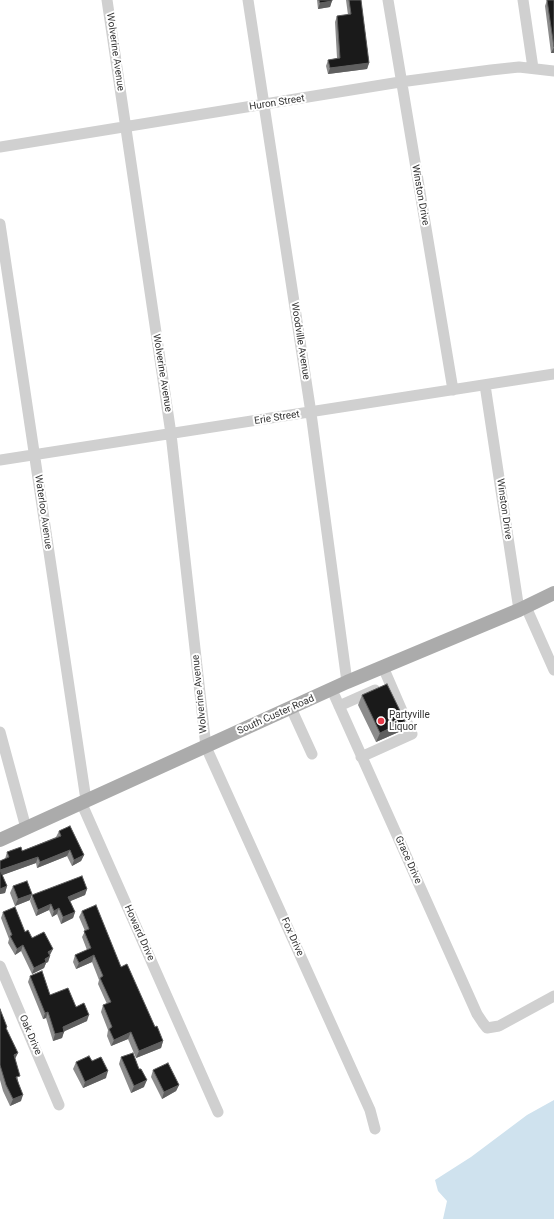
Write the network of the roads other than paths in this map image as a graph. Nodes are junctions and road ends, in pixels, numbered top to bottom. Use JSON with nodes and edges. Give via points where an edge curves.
{"nodes":[{"id":1,"x":107,"y":0,"type":"edge"},
{"id":2,"x":248,"y":0,"type":"edge"},
{"id":3,"x":388,"y":0,"type":"edge"},
{"id":4,"x":523,"y":0,"type":"edge"},
{"id":5,"x":533,"y":68,"type":"junction"},
{"id":6,"x":554,"y":71,"type":"edge"},
{"id":7,"x":400,"y":82,"type":"junction"},
{"id":8,"x":265,"y":105,"type":"junction"},
{"id":9,"x":125,"y":125,"type":"junction"},
{"id":10,"x":0,"y":146,"type":"edge"},
{"id":11,"x":0,"y":224,"type":"edge"},
{"id":12,"x":554,"y":374,"type":"edge"},
{"id":13,"x":486,"y":385,"type":"junction"},
{"id":14,"x":453,"y":390,"type":"junction"},
{"id":15,"x":311,"y":413,"type":"junction"},
{"id":16,"x":171,"y":434,"type":"junction"},
{"id":17,"x":35,"y":454,"type":"junction"},
{"id":18,"x":0,"y":460,"type":"edge"},
{"id":19,"x":554,"y":593,"type":"edge"},
{"id":20,"x":522,"y":608,"type":"junction"},
{"id":21,"x":383,"y":667,"type":"junction"},
{"id":22,"x":554,"y":670,"type":"edge"},
{"id":23,"x":347,"y":682,"type":"junction"},
{"id":24,"x":390,"y":683,"type":"junction"},
{"id":25,"x":332,"y":690,"type":"junction"},
{"id":26,"x":339,"y":706,"type":"junction"},
{"id":27,"x":292,"y":708,"type":"junction"},
{"id":28,"x":0,"y":732,"type":"edge"},
{"id":29,"x":206,"y":747,"type":"junction"},
{"id":30,"x":2,"y":751,"type":"edge"},
{"id":31,"x":312,"y":754,"type":"dead end"},
{"id":32,"x":362,"y":757,"type":"junction"},
{"id":33,"x":84,"y":801,"type":"junction"},
{"id":34,"x":26,"y":828,"type":"junction"},
{"id":35,"x":0,"y":840,"type":"edge"},
{"id":36,"x":0,"y":966,"type":"edge"},
{"id":37,"x":554,"y":996,"type":"edge"},
{"id":38,"x":59,"y":1105,"type":"dead end"},
{"id":39,"x":218,"y":1112,"type":"dead end"},
{"id":40,"x":375,"y":1129,"type":"dead end"}],
"edges":[{"from":1,"to":9,"type":"street","name":"Wolverine Avenue"},
{"from":2,"to":8,"type":"street","name":"Woodville Avenue"},
{"from":3,"to":7,"type":"street","name":"Winston Drive"},
{"from":4,"to":5,"type":"street"},
{"from":5,"to":6,"type":"street","name":"Huron Street"},
{"from":5,"to":7,"type":"street","name":"Huron Street","via":[[506,68]]},
{"from":7,"to":8,"type":"street","name":"Huron Street"},
{"from":7,"to":14,"type":"street","name":"Winston Drive"},
{"from":8,"to":9,"type":"street","name":"Huron Street"},
{"from":8,"to":15,"type":"street","name":"Woodville Avenue"},
{"from":9,"to":10,"type":"street","name":"Huron Street"},
{"from":9,"to":16,"type":"street","name":"Wolverine Avenue"},
{"from":11,"to":17,"type":"street","name":"Waterloo Avenue"},
{"from":12,"to":13,"type":"street","name":"Erie Street"},
{"from":13,"to":14,"type":"street","name":"Erie Street"},
{"from":13,"to":20,"type":"street","name":"Winston Drive"},
{"from":14,"to":15,"type":"street","name":"Erie Street"},
{"from":15,"to":16,"type":"street","name":"Erie Street"},
{"from":15,"to":23,"type":"street","name":"Woodville Avenue"},
{"from":16,"to":17,"type":"street","name":"Erie Street"},
{"from":16,"to":29,"type":"street","name":"Wolverine Avenue"},
{"from":17,"to":18,"type":"street","name":"Erie Street"},
{"from":17,"to":33,"type":"street","name":"Waterloo Avenue"},
{"from":19,"to":20,"type":"main road","name":"South Custer Road"},
{"from":20,"to":21,"type":"main road","name":"South Custer Road"},
{"from":20,"to":22,"type":"street","name":"Winston Drive"},
{"from":21,"to":23,"type":"main road","name":"South Custer Road"},
{"from":21,"to":24,"type":"street"},
{"from":23,"to":25,"type":"main road","name":"South Custer Road"},
{"from":24,"to":26,"type":"street"},
{"from":24,"to":32,"type":"street","via":[[412,734]]},
{"from":25,"to":26,"type":"street","name":"Grace Drive"},
{"from":25,"to":27,"type":"main road","name":"South Custer Road"},
{"from":26,"to":32,"type":"street","name":"Grace Drive"},
{"from":27,"to":29,"type":"main road","name":"South Custer Road"},
{"from":27,"to":31,"type":"street"},
{"from":28,"to":30,"type":"street"},
{"from":29,"to":33,"type":"main road","name":"South Custer Road"},
{"from":29,"to":40,"type":"street","name":"Fox Drive","via":[[370,1110]]},
{"from":30,"to":34,"type":"street"},
{"from":32,"to":37,"type":"street","name":"Grace Drive","via":[[477,1014],[487,1028],[499,1026]]},
{"from":33,"to":34,"type":"main road","name":"South Custer Road"},
{"from":33,"to":39,"type":"street","name":"Howard Drive"},
{"from":34,"to":35,"type":"main road","name":"South Custer Road"},
{"from":36,"to":38,"type":"street","name":"Oak Drive"}]}
